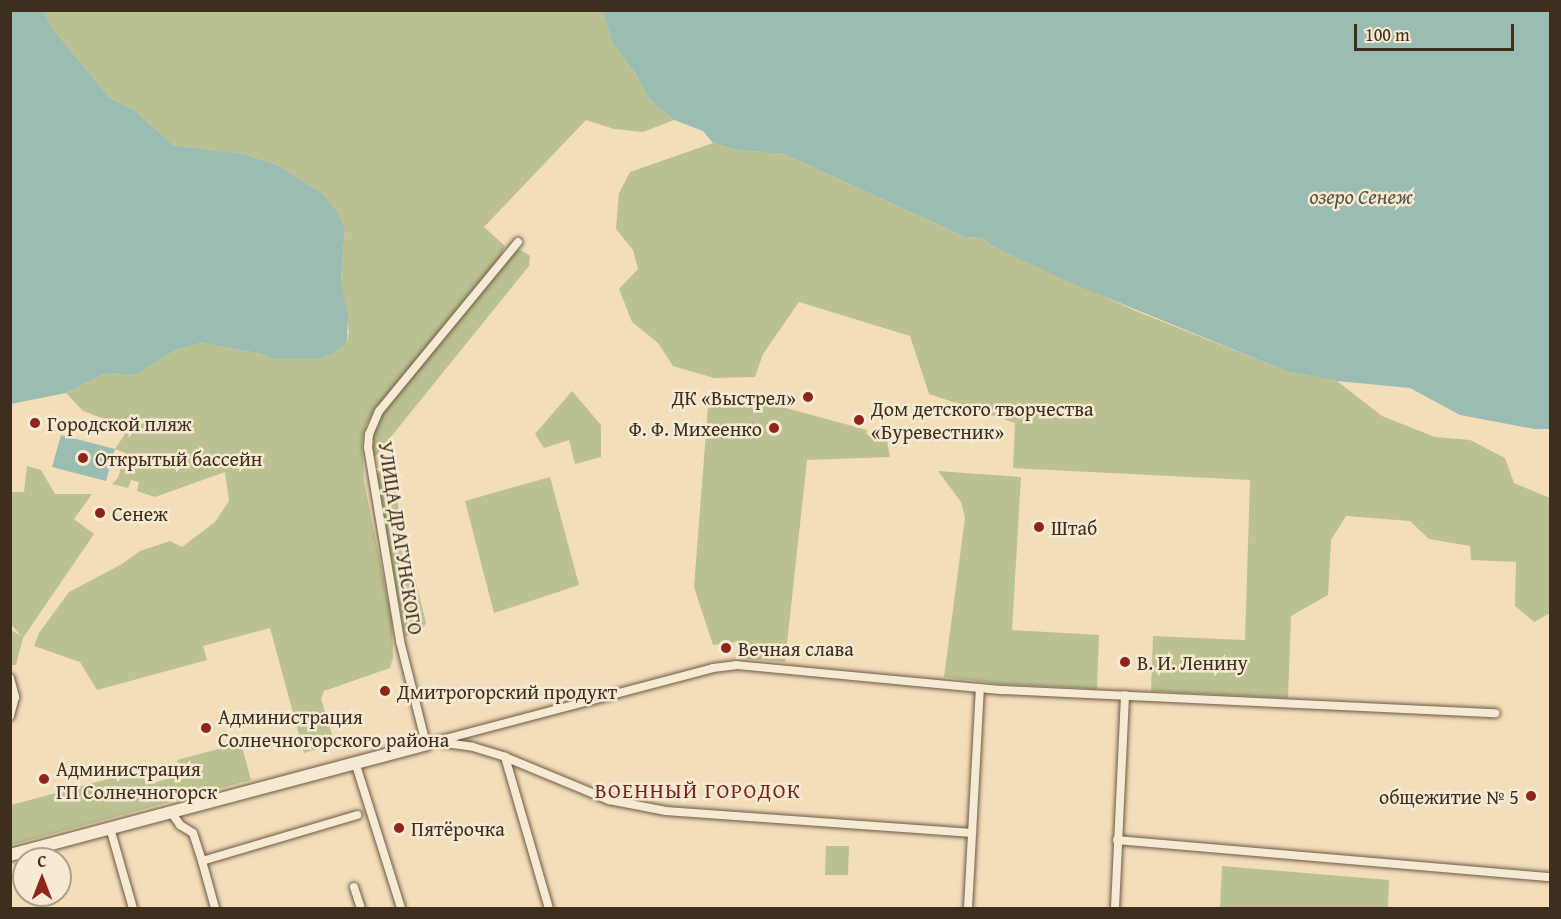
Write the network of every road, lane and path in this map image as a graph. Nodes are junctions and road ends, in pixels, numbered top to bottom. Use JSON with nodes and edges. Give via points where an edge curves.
{"nodes":[{"id":1,"x":518,"y":242,"type":"dead end"},
{"id":2,"x":10,"y":678,"type":"edge"},
{"id":3,"x":980,"y":688,"type":"junction"},
{"id":4,"x":1125,"y":695,"type":"junction"},
{"id":5,"x":1496,"y":713,"type":"dead end"},
{"id":6,"x":10,"y":716,"type":"edge"},
{"id":7,"x":430,"y":743,"type":"junction"},
{"id":8,"x":505,"y":757,"type":"junction"},
{"id":9,"x":355,"y":762,"type":"junction"},
{"id":10,"x":171,"y":812,"type":"junction"},
{"id":11,"x":357,"y":815,"type":"dead end"},
{"id":12,"x":110,"y":828,"type":"junction"},
{"id":13,"x":972,"y":833,"type":"junction"},
{"id":14,"x":1117,"y":840,"type":"junction"},
{"id":15,"x":10,"y":855,"type":"edge"},
{"id":16,"x":202,"y":861,"type":"junction"},
{"id":17,"x":1549,"y":877,"type":"edge"},
{"id":18,"x":354,"y":887,"type":"dead end"},
{"id":19,"x":133,"y":909,"type":"edge"},
{"id":20,"x":215,"y":909,"type":"edge"},
{"id":21,"x":361,"y":909,"type":"edge"},
{"id":22,"x":401,"y":909,"type":"edge"},
{"id":23,"x":549,"y":909,"type":"edge"},
{"id":24,"x":968,"y":909,"type":"edge"},
{"id":25,"x":1115,"y":909,"type":"edge"}],
"edges":[{"from":1,"to":7,"type":"street","name":"УЛИЦА ДРАГУНСКОГО","via":[[379,411],[369,434],[400,641]]},
{"from":2,"to":6,"type":"street","via":[[15,697]]},
{"from":3,"to":4,"type":"street"},
{"from":3,"to":7,"type":"street","via":[[728,666]]},
{"from":3,"to":13,"type":"street"},
{"from":4,"to":5,"type":"street"},
{"from":4,"to":14,"type":"street"},
{"from":7,"to":8,"type":"street","via":[[473,747]]},
{"from":7,"to":9,"type":"street"},
{"from":8,"to":13,"type":"street","via":[[609,800],[666,811]]},
{"from":8,"to":23,"type":"street"},
{"from":9,"to":10,"type":"street"},
{"from":9,"to":22,"type":"street"},
{"from":10,"to":12,"type":"street"},
{"from":10,"to":16,"type":"street","via":[[180,825],[193,833]]},
{"from":11,"to":16,"type":"street"},
{"from":12,"to":15,"type":"street"},
{"from":12,"to":19,"type":"street"},
{"from":13,"to":24,"type":"street"},
{"from":14,"to":17,"type":"street"},
{"from":14,"to":25,"type":"street"},
{"from":16,"to":20,"type":"street"},
{"from":18,"to":21,"type":"street"}]}
